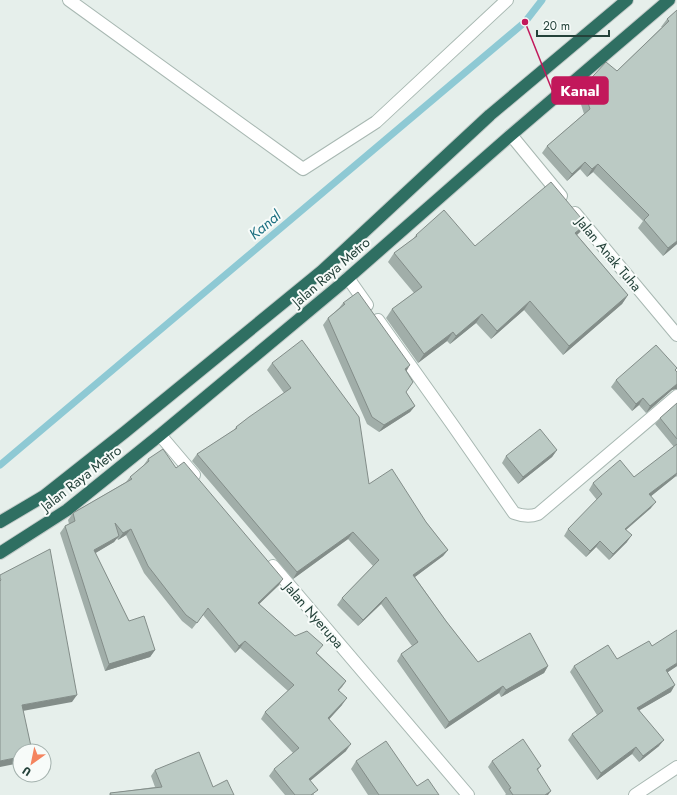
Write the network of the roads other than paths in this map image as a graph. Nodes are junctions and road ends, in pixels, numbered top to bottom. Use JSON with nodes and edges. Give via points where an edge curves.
{"nodes":[{"id":1,"x":69,"y":0,"type":"edge"},
{"id":2,"x":507,"y":0,"type":"edge"},
{"id":3,"x":626,"y":0,"type":"edge"},
{"id":4,"x":669,"y":0,"type":"edge"},
{"id":5,"x":511,"y":135,"type":"junction"},
{"id":6,"x":348,"y":278,"type":"junction"},
{"id":7,"x":677,"y":335,"type":"edge"},
{"id":8,"x":677,"y":396,"type":"edge"},
{"id":9,"x":160,"y":435,"type":"junction"},
{"id":10,"x":201,"y":483,"type":"edge"},
{"id":11,"x":0,"y":522,"type":"edge"},
{"id":12,"x":0,"y":553,"type":"edge"},
{"id":13,"x":263,"y":555,"type":"edge"},
{"id":14,"x":677,"y":767,"type":"edge"},
{"id":15,"x":468,"y":795,"type":"edge"},
{"id":16,"x":635,"y":795,"type":"edge"}],
"edges":[{"from":1,"to":2,"type":"street","via":[[303,169],[376,122]]},
{"from":3,"to":11,"type":"highway","via":[[490,115],[322,271],[50,491]]},
{"from":4,"to":5,"type":"highway","name":"Jalan Raya Metro"},
{"from":5,"to":6,"type":"highway","name":"Jalan Raya Metro"},
{"from":5,"to":7,"type":"street","name":"Jalan Anak Tuha"},
{"from":6,"to":8,"type":"street","via":[[514,513],[528,516],[538,514]]},
{"from":6,"to":9,"type":"highway","name":"Jalan Raya Metro"},
{"from":9,"to":10,"type":"street"},
{"from":9,"to":12,"type":"highway","name":"Jalan Raya Metro","via":[[67,510]]},
{"from":13,"to":15,"type":"street","name":"Jalan Nyerupa"},
{"from":14,"to":16,"type":"street"}]}
